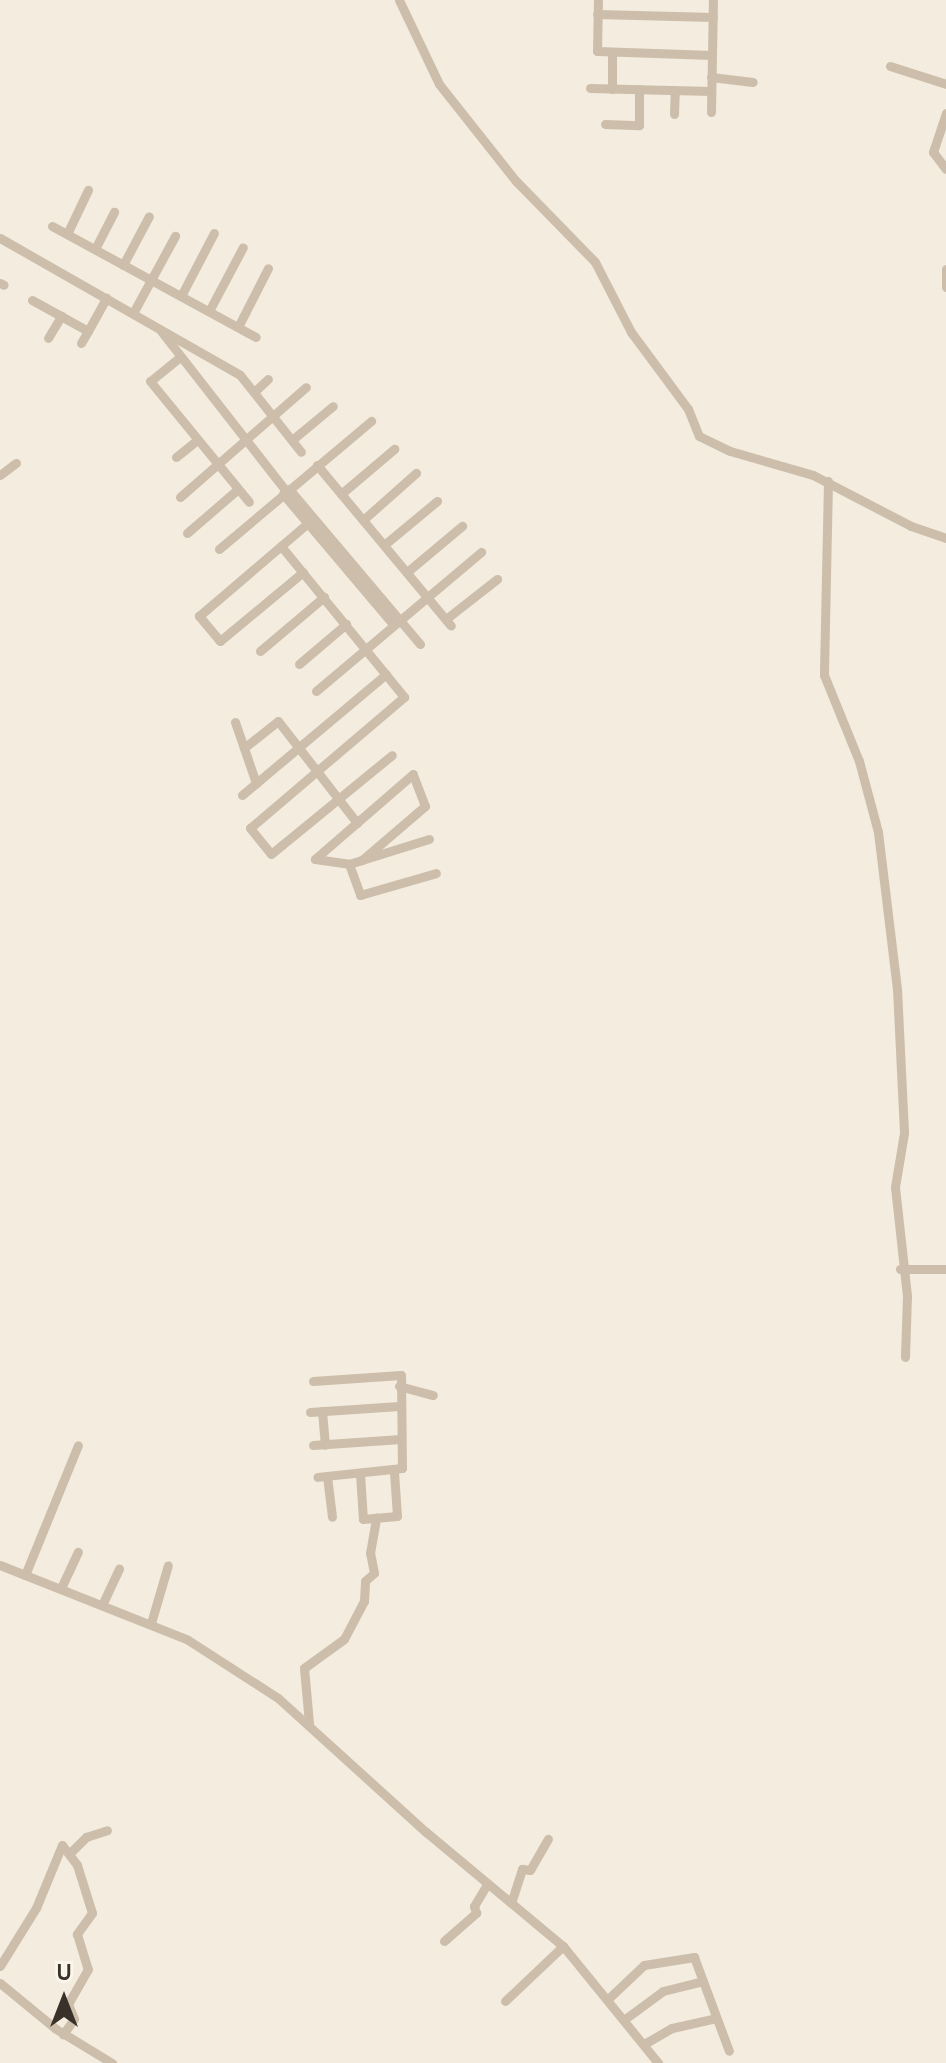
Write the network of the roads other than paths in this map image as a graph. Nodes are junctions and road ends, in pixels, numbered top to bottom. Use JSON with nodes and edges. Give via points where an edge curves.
{"nodes":[{"id":1,"x":399,"y":0,"type":"edge"},
{"id":2,"x":598,"y":0,"type":"edge"},
{"id":3,"x":713,"y":0,"type":"edge"},
{"id":4,"x":597,"y":14,"type":"junction"},
{"id":5,"x":713,"y":17,"type":"junction"},
{"id":6,"x":612,"y":52,"type":"junction"},
{"id":7,"x":712,"y":55,"type":"junction"},
{"id":8,"x":890,"y":66,"type":"dead end"},
{"id":9,"x":711,"y":77,"type":"junction"},
{"id":10,"x":753,"y":82,"type":"dead end"},
{"id":11,"x":946,"y":84,"type":"edge"},
{"id":12,"x":590,"y":88,"type":"dead end"},
{"id":13,"x":612,"y":89,"type":"junction"},
{"id":14,"x":639,"y":89,"type":"junction"},
{"id":15,"x":675,"y":90,"type":"junction"},
{"id":16,"x":711,"y":91,"type":"junction"},
{"id":17,"x":711,"y":112,"type":"dead end"},
{"id":18,"x":946,"y":113,"type":"edge"},
{"id":19,"x":674,"y":114,"type":"dead end"},
{"id":20,"x":605,"y":124,"type":"dead end"},
{"id":21,"x":946,"y":169,"type":"edge"},
{"id":22,"x":88,"y":190,"type":"dead end"},
{"id":23,"x":114,"y":212,"type":"dead end"},
{"id":24,"x":149,"y":216,"type":"dead end"},
{"id":25,"x":52,"y":226,"type":"dead end"},
{"id":26,"x":214,"y":233,"type":"dead end"},
{"id":27,"x":67,"y":234,"type":"junction"},
{"id":28,"x":175,"y":236,"type":"dead end"},
{"id":29,"x":0,"y":238,"type":"edge"},
{"id":30,"x":243,"y":247,"type":"dead end"},
{"id":31,"x":95,"y":249,"type":"junction"},
{"id":32,"x":123,"y":265,"type":"junction"},
{"id":33,"x":268,"y":268,"type":"dead end"},
{"id":34,"x":946,"y":269,"type":"edge"},
{"id":35,"x":151,"y":280,"type":"junction"},
{"id":36,"x":946,"y":287,"type":"edge"},
{"id":37,"x":181,"y":296,"type":"junction"},
{"id":38,"x":106,"y":298,"type":"junction"},
{"id":39,"x":32,"y":300,"type":"dead end"},
{"id":40,"x":209,"y":311,"type":"junction"},
{"id":41,"x":133,"y":313,"type":"junction"},
{"id":42,"x":61,"y":316,"type":"junction"},
{"id":43,"x":156,"y":326,"type":"junction"},
{"id":44,"x":238,"y":327,"type":"junction"},
{"id":45,"x":88,"y":331,"type":"junction"},
{"id":46,"x":256,"y":337,"type":"dead end"},
{"id":47,"x":48,"y":338,"type":"dead end"},
{"id":48,"x":81,"y":343,"type":"dead end"},
{"id":49,"x":180,"y":357,"type":"junction"},
{"id":50,"x":268,"y":379,"type":"dead end"},
{"id":51,"x":306,"y":387,"type":"dead end"},
{"id":52,"x":254,"y":392,"type":"junction"},
{"id":53,"x":333,"y":406,"type":"dead end"},
{"id":54,"x":272,"y":416,"type":"junction"},
{"id":55,"x":371,"y":421,"type":"dead end"},
{"id":56,"x":198,"y":439,"type":"junction"},
{"id":57,"x":245,"y":440,"type":"junction"},
{"id":58,"x":292,"y":440,"type":"junction"},
{"id":59,"x":394,"y":449,"type":"dead end"},
{"id":60,"x":301,"y":452,"type":"dead end"},
{"id":61,"x":176,"y":457,"type":"dead end"},
{"id":62,"x":16,"y":463,"type":"dead end"},
{"id":63,"x":217,"y":464,"type":"junction"},
{"id":64,"x":317,"y":465,"type":"junction"},
{"id":65,"x":416,"y":473,"type":"dead end"},
{"id":66,"x":0,"y":475,"type":"edge"},
{"id":67,"x":828,"y":481,"type":"junction"},
{"id":68,"x":238,"y":489,"type":"junction"},
{"id":69,"x":286,"y":491,"type":"junction"},
{"id":70,"x":341,"y":494,"type":"junction"},
{"id":71,"x":180,"y":497,"type":"dead end"},
{"id":72,"x":437,"y":501,"type":"dead end"},
{"id":73,"x":249,"y":502,"type":"dead end"},
{"id":74,"x":363,"y":520,"type":"junction"},
{"id":75,"x":308,"y":523,"type":"junction"},
{"id":76,"x":462,"y":526,"type":"dead end"},
{"id":77,"x":187,"y":533,"type":"dead end"},
{"id":78,"x":946,"y":538,"type":"edge"},
{"id":79,"x":384,"y":545,"type":"junction"},
{"id":80,"x":281,"y":546,"type":"junction"},
{"id":81,"x":219,"y":549,"type":"dead end"},
{"id":82,"x":481,"y":552,"type":"dead end"},
{"id":83,"x":303,"y":572,"type":"junction"},
{"id":84,"x":407,"y":572,"type":"junction"},
{"id":85,"x":497,"y":579,"type":"dead end"},
{"id":86,"x":427,"y":596,"type":"junction"},
{"id":87,"x":324,"y":597,"type":"junction"},
{"id":88,"x":396,"y":622,"type":"junction"},
{"id":89,"x":346,"y":624,"type":"junction"},
{"id":90,"x":420,"y":644,"type":"dead end"},
{"id":91,"x":366,"y":648,"type":"junction"},
{"id":92,"x":260,"y":651,"type":"dead end"},
{"id":93,"x":299,"y":664,"type":"dead end"},
{"id":94,"x":386,"y":674,"type":"junction"},
{"id":95,"x":316,"y":691,"type":"dead end"},
{"id":96,"x":235,"y":722,"type":"dead end"},
{"id":97,"x":244,"y":748,"type":"junction"},
{"id":98,"x":298,"y":748,"type":"junction"},
{"id":99,"x":392,"y":755,"type":"dead end"},
{"id":100,"x":316,"y":773,"type":"junction"},
{"id":101,"x":256,"y":783,"type":"junction"},
{"id":102,"x":242,"y":795,"type":"dead end"},
{"id":103,"x":338,"y":800,"type":"junction"},
{"id":104,"x":357,"y":823,"type":"junction"},
{"id":105,"x":429,"y":839,"type":"dead end"},
{"id":106,"x":362,"y":860,"type":"junction"},
{"id":107,"x":349,"y":864,"type":"junction"},
{"id":108,"x":436,"y":873,"type":"dead end"},
{"id":109,"x":900,"y":1269,"type":"junction"},
{"id":110,"x":946,"y":1269,"type":"edge"},
{"id":111,"x":905,"y":1357,"type":"dead end"},
{"id":112,"x":313,"y":1381,"type":"dead end"},
{"id":113,"x":399,"y":1386,"type":"junction"},
{"id":114,"x":433,"y":1395,"type":"dead end"},
{"id":115,"x":399,"y":1406,"type":"junction"},
{"id":116,"x":322,"y":1411,"type":"junction"},
{"id":117,"x":310,"y":1412,"type":"dead end"},
{"id":118,"x":401,"y":1439,"type":"junction"},
{"id":119,"x":78,"y":1445,"type":"dead end"},
{"id":120,"x":313,"y":1445,"type":"dead end"},
{"id":121,"x":325,"y":1445,"type":"junction"},
{"id":122,"x":394,"y":1472,"type":"junction"},
{"id":123,"x":360,"y":1474,"type":"junction"},
{"id":124,"x":332,"y":1517,"type":"dead end"},
{"id":125,"x":376,"y":1518,"type":"junction"},
{"id":126,"x":78,"y":1552,"type":"dead end"},
{"id":127,"x":0,"y":1565,"type":"edge"},
{"id":128,"x":168,"y":1565,"type":"dead end"},
{"id":129,"x":119,"y":1569,"type":"dead end"},
{"id":130,"x":25,"y":1575,"type":"junction"},
{"id":131,"x":61,"y":1588,"type":"junction"},
{"id":132,"x":103,"y":1603,"type":"junction"},
{"id":133,"x":151,"y":1623,"type":"junction"},
{"id":134,"x":309,"y":1723,"type":"junction"},
{"id":135,"x":107,"y":1830,"type":"dead end"},
{"id":136,"x":548,"y":1839,"type":"dead end"},
{"id":137,"x":70,"y":1853,"type":"junction"},
{"id":138,"x":487,"y":1884,"type":"junction"},
{"id":139,"x":511,"y":1903,"type":"junction"},
{"id":140,"x":444,"y":1941,"type":"dead end"},
{"id":141,"x":563,"y":1946,"type":"junction"},
{"id":142,"x":0,"y":1966,"type":"edge"},
{"id":143,"x":703,"y":1981,"type":"junction"},
{"id":144,"x":0,"y":1983,"type":"edge"},
{"id":145,"x":609,"y":1998,"type":"junction"},
{"id":146,"x":505,"y":2001,"type":"dead end"},
{"id":147,"x":716,"y":2018,"type":"junction"},
{"id":148,"x":625,"y":2019,"type":"junction"},
{"id":149,"x":63,"y":2034,"type":"junction"},
{"id":150,"x":644,"y":2044,"type":"junction"},
{"id":151,"x":729,"y":2051,"type":"dead end"},
{"id":152,"x":112,"y":2063,"type":"edge"},
{"id":153,"x":658,"y":2063,"type":"edge"}],
"edges":[{"from":1,"to":67,"type":"street","via":[[439,84],[516,181],[595,262],[631,332],[688,409],[699,436]]},
{"from":2,"to":4,"type":"street"},
{"from":3,"to":5,"type":"street"},
{"from":4,"to":5,"type":"street"},
{"from":4,"to":6,"type":"street","via":[[597,51]]},
{"from":5,"to":7,"type":"street"},
{"from":6,"to":7,"type":"street"},
{"from":6,"to":13,"type":"street"},
{"from":7,"to":9,"type":"street"},
{"from":8,"to":11,"type":"street"},
{"from":9,"to":10,"type":"street"},
{"from":9,"to":16,"type":"street"},
{"from":12,"to":13,"type":"street"},
{"from":13,"to":14,"type":"street"},
{"from":14,"to":15,"type":"street"},
{"from":14,"to":20,"type":"street","via":[[639,125]]},
{"from":15,"to":16,"type":"street"},
{"from":15,"to":19,"type":"street"},
{"from":16,"to":17,"type":"street"},
{"from":18,"to":21,"type":"street","via":[[933,152]]},
{"from":22,"to":27,"type":"street"},
{"from":23,"to":31,"type":"street"},
{"from":24,"to":32,"type":"street"},
{"from":25,"to":27,"type":"street"},
{"from":26,"to":37,"type":"street"},
{"from":27,"to":31,"type":"street"},
{"from":28,"to":35,"type":"street"},
{"from":29,"to":38,"type":"street"},
{"from":30,"to":40,"type":"street"},
{"from":31,"to":32,"type":"street"},
{"from":32,"to":35,"type":"street"},
{"from":33,"to":44,"type":"street"},
{"from":34,"to":36,"type":"street"},
{"from":35,"to":37,"type":"street"},
{"from":35,"to":41,"type":"street"},
{"from":37,"to":40,"type":"street"},
{"from":38,"to":41,"type":"street"},
{"from":38,"to":45,"type":"street"},
{"from":39,"to":42,"type":"street"},
{"from":40,"to":44,"type":"street"},
{"from":41,"to":43,"type":"street"},
{"from":42,"to":45,"type":"street"},
{"from":42,"to":47,"type":"street"},
{"from":43,"to":49,"type":"street"},
{"from":43,"to":52,"type":"street","via":[[240,375]]},
{"from":44,"to":46,"type":"street"},
{"from":45,"to":48,"type":"street"},
{"from":49,"to":56,"type":"street","via":[[150,381]]},
{"from":49,"to":57,"type":"street"},
{"from":50,"to":52,"type":"street"},
{"from":51,"to":54,"type":"street"},
{"from":52,"to":54,"type":"street"},
{"from":53,"to":58,"type":"street"},
{"from":54,"to":57,"type":"street"},
{"from":54,"to":58,"type":"street"},
{"from":55,"to":64,"type":"street"},
{"from":56,"to":61,"type":"street"},
{"from":56,"to":63,"type":"street"},
{"from":57,"to":63,"type":"street"},
{"from":57,"to":69,"type":"street"},
{"from":58,"to":60,"type":"street"},
{"from":59,"to":70,"type":"street"},
{"from":62,"to":66,"type":"street"},
{"from":63,"to":68,"type":"street"},
{"from":63,"to":71,"type":"street"},
{"from":64,"to":69,"type":"street"},
{"from":64,"to":70,"type":"street"},
{"from":65,"to":74,"type":"street"},
{"from":67,"to":78,"type":"street","via":[[911,526]]},
{"from":67,"to":109,"type":"street","via":[[824,675],[859,761],[878,832],[897,989],[904,1121],[895,1185]]},
{"from":68,"to":73,"type":"street"},
{"from":68,"to":77,"type":"street"},
{"from":69,"to":75,"type":"street"},
{"from":69,"to":81,"type":"street"},
{"from":69,"to":88,"type":"street"},
{"from":70,"to":74,"type":"street"},
{"from":72,"to":79,"type":"street"},
{"from":74,"to":79,"type":"street"},
{"from":75,"to":80,"type":"street"},
{"from":75,"to":88,"type":"street"},
{"from":76,"to":84,"type":"street"},
{"from":79,"to":84,"type":"street"},
{"from":80,"to":83,"type":"street"},
{"from":80,"to":83,"type":"street","via":[[199,616],[220,641]]},
{"from":82,"to":86,"type":"street"},
{"from":83,"to":87,"type":"street"},
{"from":84,"to":86,"type":"street"},
{"from":85,"to":86,"type":"street","via":[[448,623]]},
{"from":86,"to":88,"type":"street"},
{"from":87,"to":89,"type":"street"},
{"from":87,"to":92,"type":"street"},
{"from":88,"to":90,"type":"street"},
{"from":88,"to":91,"type":"street"},
{"from":89,"to":91,"type":"street"},
{"from":89,"to":93,"type":"street"},
{"from":91,"to":94,"type":"street"},
{"from":91,"to":95,"type":"street"},
{"from":94,"to":98,"type":"street"},
{"from":94,"to":100,"type":"street","via":[[404,697]]},
{"from":96,"to":97,"type":"street"},
{"from":97,"to":98,"type":"street","via":[[278,721]]},
{"from":97,"to":101,"type":"street"},
{"from":98,"to":100,"type":"street"},
{"from":98,"to":101,"type":"street"},
{"from":99,"to":103,"type":"street"},
{"from":100,"to":103,"type":"street"},
{"from":100,"to":103,"type":"street","via":[[250,828],[271,854]]},
{"from":101,"to":102,"type":"street"},
{"from":103,"to":104,"type":"street"},
{"from":104,"to":106,"type":"street","via":[[413,774],[425,806]]},
{"from":104,"to":107,"type":"street","via":[[315,859]]},
{"from":105,"to":106,"type":"street"},
{"from":106,"to":107,"type":"street"},
{"from":107,"to":108,"type":"street","via":[[360,895]]},
{"from":109,"to":110,"type":"street"},
{"from":109,"to":111,"type":"street","via":[[907,1296]]},
{"from":112,"to":113,"type":"street","via":[[401,1375]]},
{"from":113,"to":114,"type":"street"},
{"from":113,"to":115,"type":"street"},
{"from":115,"to":116,"type":"street"},
{"from":115,"to":118,"type":"street"},
{"from":116,"to":117,"type":"street"},
{"from":116,"to":121,"type":"street"},
{"from":118,"to":121,"type":"street"},
{"from":118,"to":122,"type":"street","via":[[402,1468]]},
{"from":119,"to":130,"type":"street"},
{"from":120,"to":121,"type":"street"},
{"from":122,"to":123,"type":"street"},
{"from":122,"to":125,"type":"street","via":[[397,1516]]},
{"from":123,"to":124,"type":"street","via":[[322,1476]]},
{"from":123,"to":125,"type":"street","via":[[363,1519]]},
{"from":125,"to":134,"type":"street","via":[[370,1553],[374,1573],[365,1581],[364,1601],[344,1639],[304,1668]]},
{"from":126,"to":131,"type":"street"},
{"from":127,"to":130,"type":"street"},
{"from":128,"to":133,"type":"street"},
{"from":129,"to":132,"type":"street"},
{"from":130,"to":131,"type":"street"},
{"from":131,"to":132,"type":"street"},
{"from":132,"to":133,"type":"street"},
{"from":133,"to":134,"type":"street","via":[[236,1668]]},
{"from":134,"to":138,"type":"street"},
{"from":135,"to":137,"type":"street","via":[[88,1836]]},
{"from":136,"to":139,"type":"street","via":[[531,1870],[522,1869]]},
{"from":137,"to":142,"type":"street","via":[[60,1846],[41,1898]]},
{"from":137,"to":149,"type":"street","via":[[92,1913],[77,1934],[88,1969],[68,2004],[74,2019]]},
{"from":138,"to":139,"type":"street"},
{"from":138,"to":140,"type":"street","via":[[474,1906],[476,1913]]},
{"from":139,"to":141,"type":"street"},
{"from":141,"to":145,"type":"street"},
{"from":141,"to":146,"type":"street"},
{"from":143,"to":145,"type":"street","via":[[694,1957],[654,1962],[637,1970]]},
{"from":143,"to":147,"type":"street"},
{"from":143,"to":148,"type":"street","via":[[663,1991]]},
{"from":144,"to":149,"type":"street"},
{"from":145,"to":148,"type":"street"},
{"from":147,"to":150,"type":"street","via":[[672,2028]]},
{"from":147,"to":151,"type":"street"},
{"from":148,"to":150,"type":"street"},
{"from":149,"to":152,"type":"street"},
{"from":150,"to":153,"type":"street"}]}
